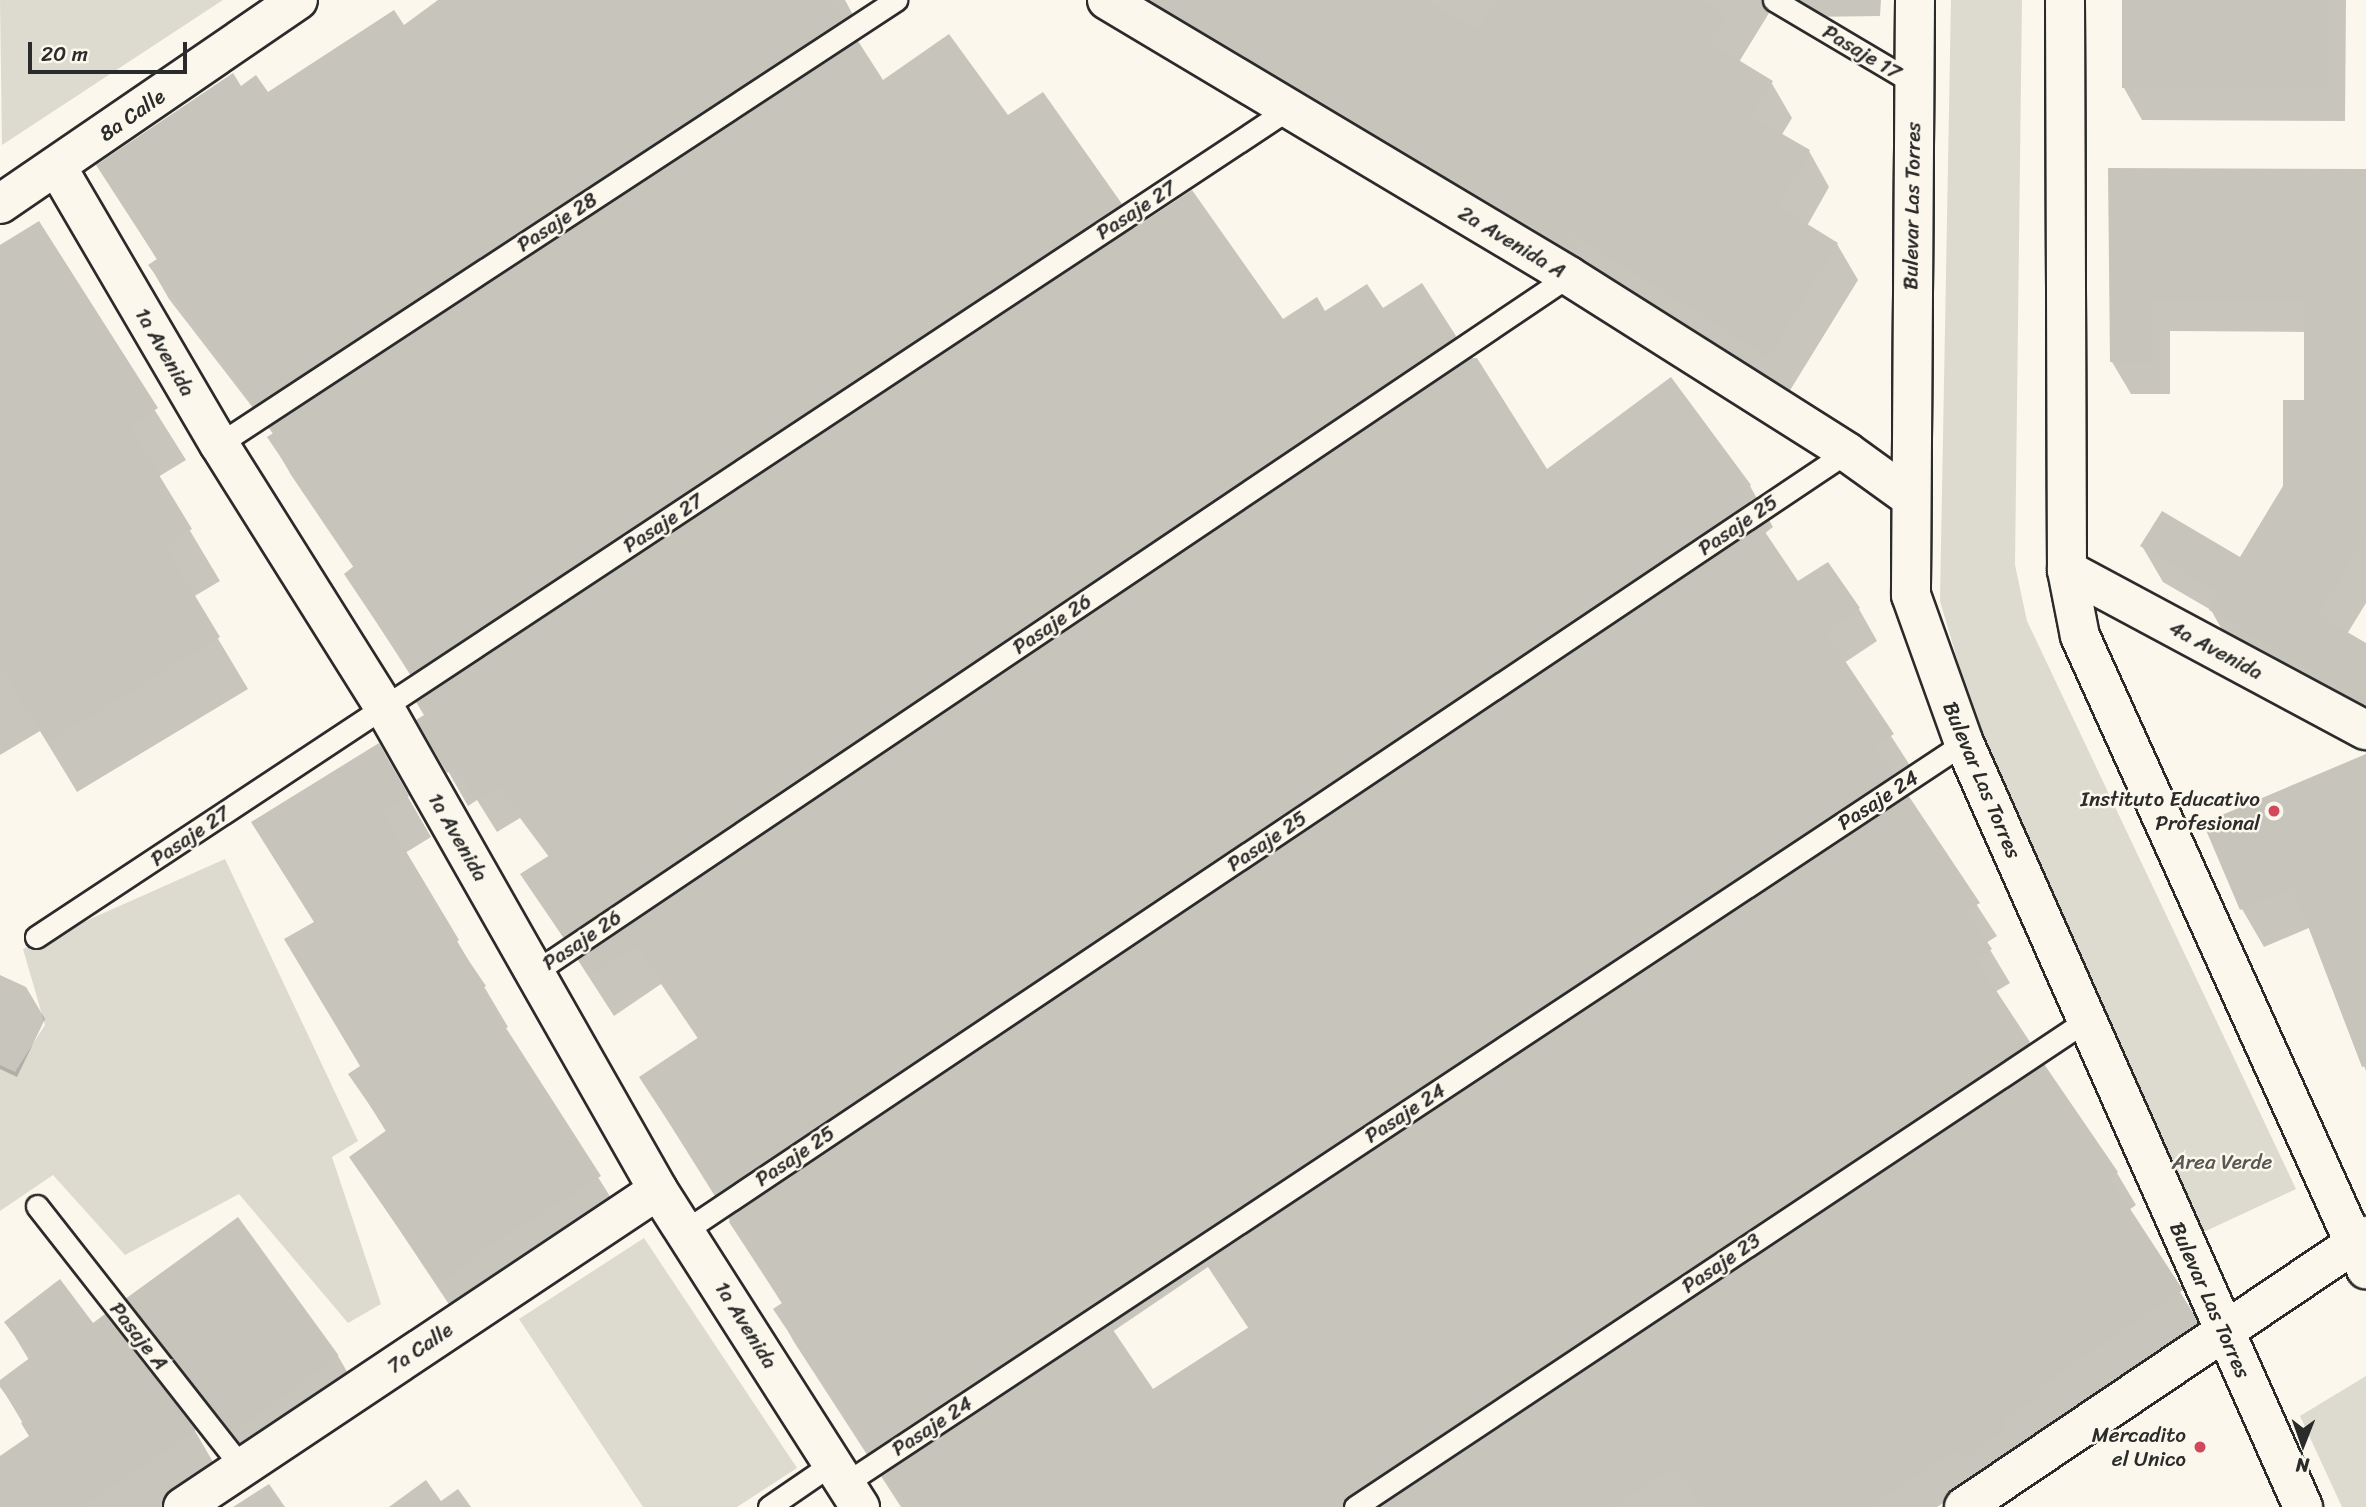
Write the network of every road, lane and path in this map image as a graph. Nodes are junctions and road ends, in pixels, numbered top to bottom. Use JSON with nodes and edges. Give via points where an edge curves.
{"nodes":[{"id":1,"x":298,"y":0,"type":"edge"},
{"id":2,"x":896,"y":0,"type":"edge"},
{"id":3,"x":1107,"y":0,"type":"edge"},
{"id":4,"x":1774,"y":0,"type":"edge"},
{"id":5,"x":1914,"y":0,"type":"edge"},
{"id":6,"x":2065,"y":0,"type":"edge"},
{"id":7,"x":1914,"y":83,"type":"junction"},
{"id":8,"x":1290,"y":108,"type":"junction"},
{"id":9,"x":57,"y":167,"type":"junction"},
{"id":10,"x":0,"y":204,"type":"edge"},
{"id":11,"x":1569,"y":276,"type":"junction"},
{"id":12,"x":219,"y":444,"type":"junction"},
{"id":13,"x":1847,"y":452,"type":"junction"},
{"id":14,"x":1908,"y":496,"type":"junction"},
{"id":15,"x":2067,"y":570,"type":"junction"},
{"id":16,"x":384,"y":707,"type":"junction"},
{"id":17,"x":2366,"y":730,"type":"edge"},
{"id":18,"x":1965,"y":743,"type":"junction"},
{"id":19,"x":36,"y":937,"type":"dead end"},
{"id":20,"x":535,"y":972,"type":"junction"},
{"id":21,"x":2087,"y":1020,"type":"junction"},
{"id":22,"x":658,"y":1190,"type":"junction"},
{"id":23,"x":37,"y":1206,"type":"dead end"},
{"id":24,"x":686,"y":1230,"type":"junction"},
{"id":25,"x":2362,"y":1250,"type":"edge"},
{"id":26,"x":2224,"y":1331,"type":"junction"},
{"id":27,"x":242,"y":1467,"type":"junction"},
{"id":28,"x":846,"y":1484,"type":"edge"},
{"id":29,"x":183,"y":1507,"type":"edge"},
{"id":30,"x":769,"y":1507,"type":"edge"},
{"id":31,"x":1355,"y":1507,"type":"edge"},
{"id":32,"x":1964,"y":1507,"type":"edge"},
{"id":33,"x":2302,"y":1507,"type":"edge"}],
"edges":[{"from":1,"to":9,"type":"street","name":"8a Calle"},
{"from":2,"to":12,"type":"lane","name":"Pasaje 28"},
{"from":3,"to":8,"type":"street","name":"2a Avenida A"},
{"from":4,"to":7,"type":"lane","name":"Pasaje 17"},
{"from":5,"to":7,"type":"street","name":"Bulevar Las Torres"},
{"from":6,"to":15,"type":"street"},
{"from":7,"to":14,"type":"street","name":"Bulevar Las Torres"},
{"from":8,"to":11,"type":"street","name":"2a Avenida A"},
{"from":8,"to":16,"type":"lane","name":"Pasaje 27"},
{"from":9,"to":10,"type":"street","name":"8a Calle"},
{"from":9,"to":12,"type":"street","name":"1a Avenida"},
{"from":11,"to":13,"type":"street","name":"2a Avenida A"},
{"from":11,"to":20,"type":"lane","name":"Pasaje 26"},
{"from":12,"to":16,"type":"street","name":"1a Avenida"},
{"from":13,"to":14,"type":"street","name":"2a Avenida A"},
{"from":13,"to":24,"type":"lane","name":"Pasaje 25"},
{"from":14,"to":18,"type":"street","name":"Bulevar Las Torres","via":[[1911,595]]},
{"from":15,"to":17,"type":"street","name":"4a Avenida"},
{"from":15,"to":25,"type":"street","via":[[2080,636]]},
{"from":16,"to":19,"type":"lane","name":"Pasaje 27"},
{"from":16,"to":20,"type":"street","name":"1a Avenida"},
{"from":18,"to":21,"type":"street","name":"Bulevar Las Torres"},
{"from":18,"to":28,"type":"lane","name":"Pasaje 24"},
{"from":20,"to":22,"type":"street","name":"1a Avenida"},
{"from":21,"to":26,"type":"street","name":"Bulevar Las Torres"},
{"from":21,"to":31,"type":"lane","name":"Pasaje 23"},
{"from":22,"to":24,"type":"street","name":"1a Avenida"},
{"from":22,"to":27,"type":"street","name":"7a Calle"},
{"from":23,"to":27,"type":"lane","name":"Pasaje A"},
{"from":24,"to":28,"type":"street","name":"1a Avenida"},
{"from":25,"to":26,"type":"street"},
{"from":26,"to":32,"type":"street"},
{"from":26,"to":33,"type":"street","name":"Bulevar Las Torres"},
{"from":27,"to":29,"type":"street","name":"7a Calle"},
{"from":28,"to":30,"type":"lane","name":"Pasaje 24"}]}
